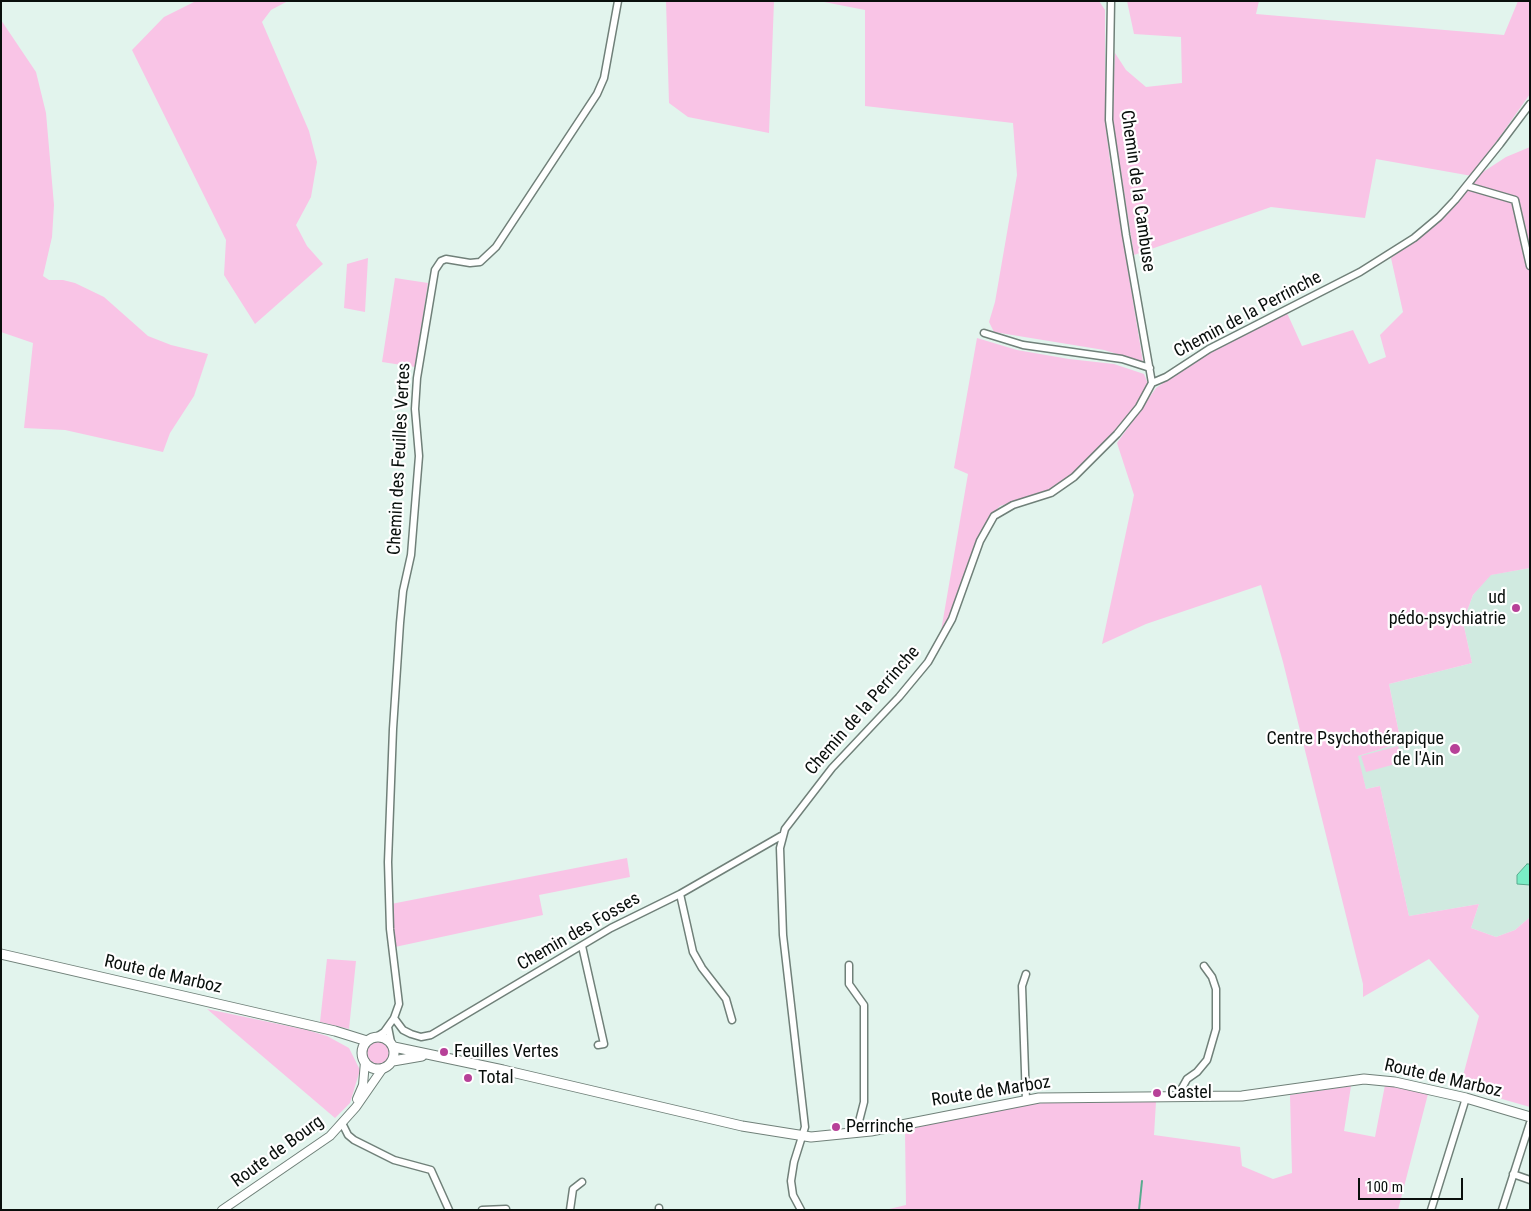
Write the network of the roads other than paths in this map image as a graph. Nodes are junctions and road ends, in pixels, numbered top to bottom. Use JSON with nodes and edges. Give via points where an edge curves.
{"nodes":[{"id":1,"x":618,"y":1,"type":"edge"},
{"id":2,"x":1111,"y":2,"type":"edge"},
{"id":3,"x":1530,"y":104,"type":"edge"},
{"id":4,"x":1467,"y":186,"type":"junction"},
{"id":5,"x":1530,"y":266,"type":"edge"},
{"id":6,"x":984,"y":333,"type":"dead end"},
{"id":7,"x":1150,"y":368,"type":"junction"},
{"id":8,"x":1152,"y":383,"type":"junction"},
{"id":9,"x":782,"y":836,"type":"junction"},
{"id":10,"x":680,"y":894,"type":"junction"},
{"id":11,"x":582,"y":946,"type":"junction"},
{"id":12,"x":1,"y":954,"type":"edge"},
{"id":13,"x":849,"y":965,"type":"dead end"},
{"id":14,"x":1204,"y":966,"type":"dead end"},
{"id":15,"x":1026,"y":974,"type":"dead end"},
{"id":16,"x":394,"y":1018,"type":"junction"},
{"id":17,"x":732,"y":1020,"type":"dead end"},
{"id":18,"x":388,"y":1027,"type":"junction"},
{"id":19,"x":318,"y":1028,"type":"junction"},
{"id":20,"x":378,"y":1036,"type":"junction"},
{"id":21,"x":366,"y":1041,"type":"junction"},
{"id":22,"x":392,"y":1044,"type":"junction"},
{"id":23,"x":598,"y":1045,"type":"dead end"},
{"id":24,"x":362,"y":1051,"type":"junction"},
{"id":25,"x":432,"y":1056,"type":"junction"},
{"id":26,"x":393,"y":1061,"type":"junction"},
{"id":27,"x":365,"y":1062,"type":"junction"},
{"id":28,"x":383,"y":1068,"type":"junction"},
{"id":29,"x":1180,"y":1098,"type":"junction"},
{"id":30,"x":1466,"y":1098,"type":"junction"},
{"id":31,"x":1026,"y":1100,"type":"junction"},
{"id":32,"x":349,"y":1115,"type":"junction"},
{"id":33,"x":1530,"y":1117,"type":"edge"},
{"id":34,"x":342,"y":1123,"type":"junction"},
{"id":35,"x":1530,"y":1123,"type":"edge"},
{"id":36,"x":856,"y":1133,"type":"junction"},
{"id":37,"x":804,"y":1136,"type":"junction"},
{"id":38,"x":1513,"y":1174,"type":"junction"},
{"id":39,"x":1530,"y":1180,"type":"edge"},
{"id":40,"x":582,"y":1182,"type":"dead end"},
{"id":41,"x":506,"y":1209,"type":"edge"},
{"id":42,"x":222,"y":1210,"type":"edge"},
{"id":43,"x":448,"y":1210,"type":"edge"},
{"id":44,"x":482,"y":1210,"type":"edge"},
{"id":45,"x":570,"y":1210,"type":"edge"},
{"id":46,"x":801,"y":1210,"type":"edge"},
{"id":47,"x":1431,"y":1210,"type":"edge"},
{"id":48,"x":1502,"y":1210,"type":"edge"}],
"edges":[{"from":1,"to":16,"type":"street","name":"Chemin des Feuilles Vertes","via":[[604,78],[597,94],[496,247],[480,262],[446,259],[435,270],[417,378],[415,409],[419,456],[411,555],[403,591],[394,720],[388,862],[390,929],[399,998]]},
{"from":2,"to":7,"type":"street","name":"Chemin de la Cambuse","via":[[1109,120]]},
{"from":3,"to":4,"type":"street","name":"Chemin de la Perrinche"},
{"from":4,"to":5,"type":"street","via":[[1515,200]]},
{"from":4,"to":8,"type":"street","name":"Chemin de la Perrinche","via":[[1439,217],[1388,256],[1209,349]]},
{"from":6,"to":7,"type":"street","via":[[1023,346],[1122,359]]},
{"from":7,"to":8,"type":"street","name":"Chemin de la Cambuse"},
{"from":8,"to":9,"type":"street","name":"Chemin de la Perrinche","via":[[1139,407],[1117,434],[1074,476],[1050,493],[1013,505],[994,516],[980,541],[952,619],[928,662],[832,768]]},
{"from":9,"to":10,"type":"street","name":"Chemin des Fosses"},
{"from":9,"to":37,"type":"street","via":[[780,874],[785,960]]},
{"from":10,"to":11,"type":"street","name":"Chemin des Fosses"},
{"from":10,"to":17,"type":"street","via":[[693,952],[726,999]]},
{"from":11,"to":16,"type":"street","name":"Chemin des Fosses","via":[[431,1035],[411,1034]]},
{"from":11,"to":23,"type":"street","via":[[604,1044]]},
{"from":12,"to":19,"type":"main road","name":"Route de Marboz"},
{"from":13,"to":36,"type":"street","via":[[849,984],[864,1005],[864,1102]]},
{"from":14,"to":29,"type":"street","via":[[1216,989],[1216,1029],[1207,1060],[1187,1079]]},
{"from":15,"to":31,"type":"street","via":[[1022,986]]},
{"from":16,"to":18,"type":"street","name":"Chemin des Feuilles Vertes"},
{"from":18,"to":20,"type":"street"},
{"from":18,"to":22,"type":"street"},
{"from":19,"to":21,"type":"main road","name":"Route de Marboz"},
{"from":19,"to":24,"type":"main road","name":"Route de Marboz","via":[[344,1038]]},
{"from":20,"to":21,"type":"main road"},
{"from":20,"to":22,"type":"main road"},
{"from":21,"to":24,"type":"main road"},
{"from":22,"to":25,"type":"main road","name":"Route de Marboz"},
{"from":22,"to":26,"type":"main road"},
{"from":24,"to":27,"type":"main road"},
{"from":25,"to":26,"type":"main road","name":"Route de Marboz"},
{"from":25,"to":37,"type":"main road","name":"Route de Marboz","via":[[742,1126]]},
{"from":26,"to":28,"type":"main road"},
{"from":27,"to":28,"type":"main road","via":[[373,1068]]},
{"from":27,"to":32,"type":"street","name":"Route de Bourg","via":[[363,1085]]},
{"from":28,"to":32,"type":"street","name":"Route de Bourg"},
{"from":29,"to":30,"type":"main road","name":"Route de Marboz","via":[[1260,1094],[1373,1079]]},
{"from":29,"to":31,"type":"main road","name":"Route de Marboz","via":[[1079,1096]]},
{"from":30,"to":33,"type":"main road","name":"Route de Marboz"},
{"from":30,"to":47,"type":"street"},
{"from":31,"to":36,"type":"main road","name":"Route de Marboz"},
{"from":32,"to":34,"type":"street","name":"Route de Bourg"},
{"from":34,"to":42,"type":"street","name":"Route de Bourg","via":[[315,1148]]},
{"from":34,"to":43,"type":"street","via":[[354,1140],[394,1160],[431,1170]]},
{"from":35,"to":38,"type":"street"},
{"from":36,"to":37,"type":"main road","name":"Route de Marboz"},
{"from":37,"to":46,"type":"street","via":[[791,1181],[793,1195]]},
{"from":38,"to":39,"type":"street"},
{"from":38,"to":48,"type":"street"},
{"from":40,"to":45,"type":"street","via":[[573,1189]]},
{"from":41,"to":44,"type":"street"}]}
